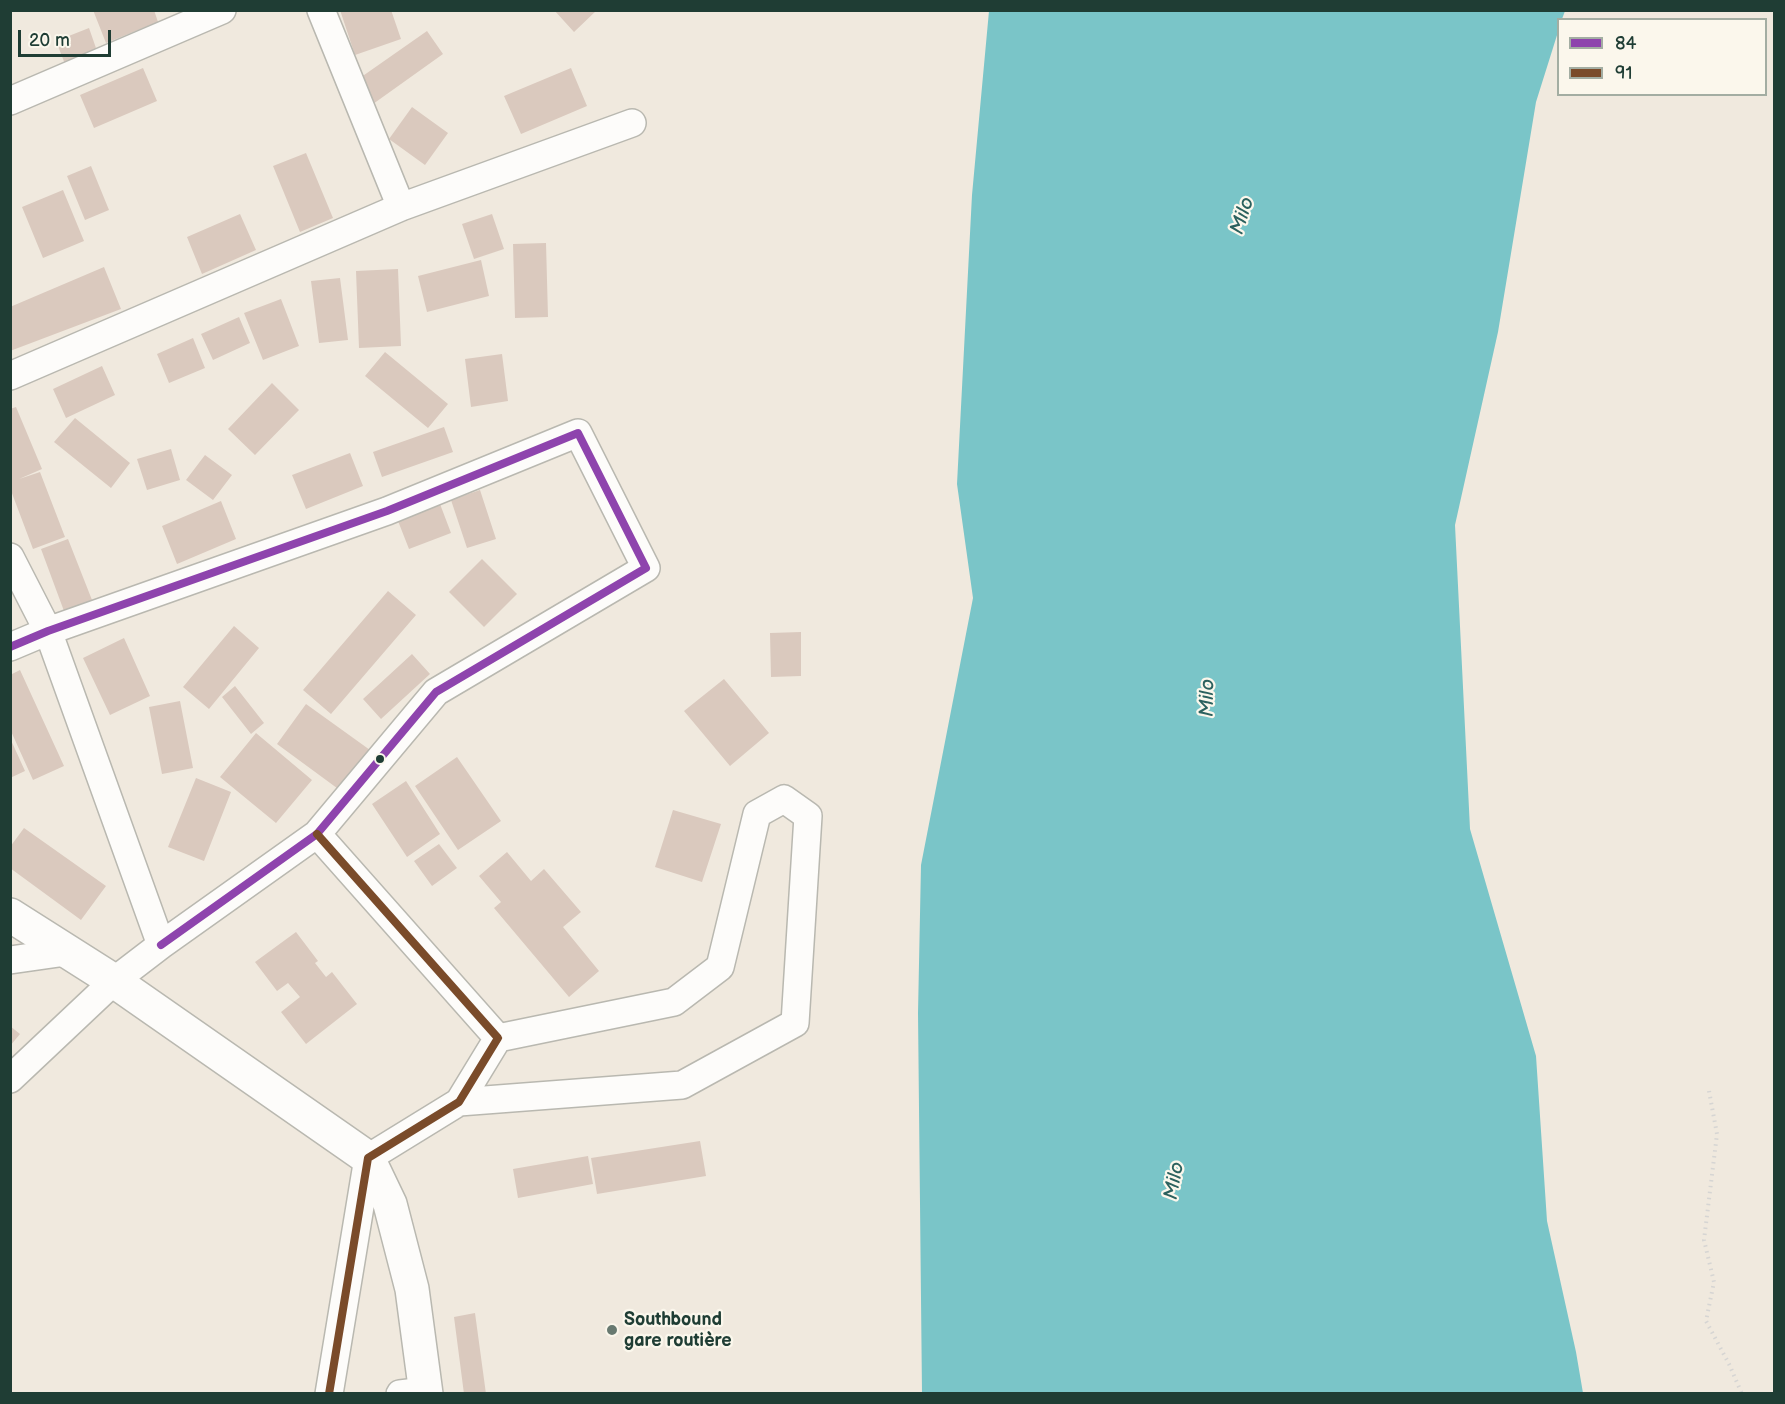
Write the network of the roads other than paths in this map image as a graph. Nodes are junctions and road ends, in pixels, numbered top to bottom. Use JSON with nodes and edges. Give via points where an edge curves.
{"nodes":[{"id":1,"x":222,"y":10,"type":"edge"},
{"id":2,"x":321,"y":10,"type":"edge"},
{"id":3,"x":10,"y":101,"type":"edge"},
{"id":4,"x":632,"y":123,"type":"dead end"},
{"id":5,"x":401,"y":207,"type":"junction"},
{"id":6,"x":10,"y":376,"type":"edge"},
{"id":7,"x":10,"y":557,"type":"edge"},
{"id":8,"x":48,"y":631,"type":"junction"},
{"id":9,"x":10,"y":647,"type":"edge"},
{"id":10,"x":317,"y":834,"type":"junction"},
{"id":11,"x":10,"y":915,"type":"edge"},
{"id":12,"x":161,"y":945,"type":"junction"},
{"id":13,"x":66,"y":952,"type":"junction"},
{"id":14,"x":10,"y":960,"type":"edge"},
{"id":15,"x":114,"y":981,"type":"junction"},
{"id":16,"x":498,"y":1038,"type":"junction"},
{"id":17,"x":10,"y":1079,"type":"edge"},
{"id":18,"x":459,"y":1102,"type":"junction"},
{"id":19,"x":368,"y":1158,"type":"junction"},
{"id":20,"x":417,"y":1393,"type":"edge"},
{"id":21,"x":328,"y":1394,"type":"edge"}],
"edges":[{"from":1,"to":3,"type":"street"},
{"from":2,"to":5,"type":"street"},
{"from":4,"to":5,"type":"street"},
{"from":5,"to":6,"type":"street"},
{"from":7,"to":8,"type":"street"},
{"from":8,"to":9,"type":"street"},
{"from":8,"to":10,"type":"street","via":[[387,511],[578,433],[646,568],[436,692]]},
{"from":8,"to":12,"type":"street"},
{"from":10,"to":12,"type":"street"},
{"from":10,"to":16,"type":"street"},
{"from":11,"to":13,"type":"street"},
{"from":12,"to":15,"type":"street"},
{"from":13,"to":14,"type":"street"},
{"from":13,"to":15,"type":"street"},
{"from":15,"to":17,"type":"street"},
{"from":15,"to":19,"type":"street"},
{"from":16,"to":18,"type":"street"},
{"from":16,"to":18,"type":"street","via":[[674,1002],[720,967],[757,814],[784,799],[808,816],[795,1023],[682,1085]]},
{"from":18,"to":19,"type":"street"},
{"from":19,"to":20,"type":"street","via":[[390,1204],[412,1289]]},
{"from":19,"to":21,"type":"street"}]}
